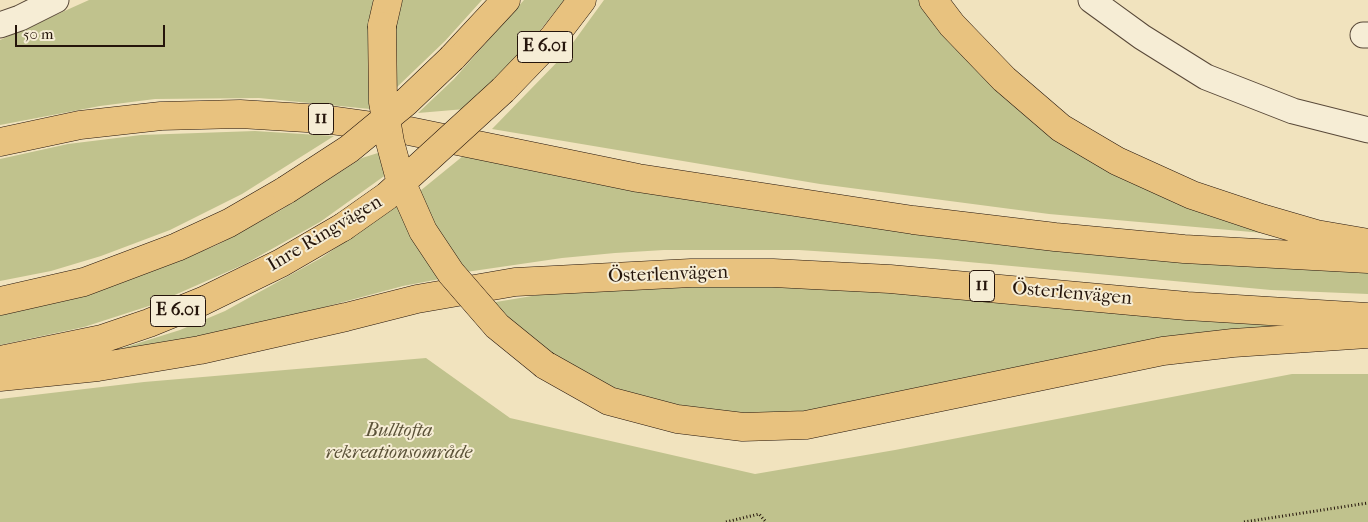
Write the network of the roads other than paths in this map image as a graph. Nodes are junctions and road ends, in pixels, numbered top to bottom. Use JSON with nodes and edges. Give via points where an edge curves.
{"nodes":[{"id":1,"x":56,"y":0,"type":"edge"},
{"id":2,"x":388,"y":0,"type":"edge"},
{"id":3,"x":506,"y":0,"type":"edge"},
{"id":4,"x":582,"y":0,"type":"edge"},
{"id":5,"x":933,"y":0,"type":"edge"},
{"id":6,"x":1092,"y":0,"type":"edge"},
{"id":7,"x":0,"y":25,"type":"edge"},
{"id":8,"x":1368,"y":130,"type":"edge"},
{"id":9,"x":0,"y":142,"type":"edge"},
{"id":10,"x":1368,"y":244,"type":"edge"},
{"id":11,"x":1368,"y":259,"type":"edge"},
{"id":12,"x":0,"y":301,"type":"edge"},
{"id":13,"x":1368,"y":317,"type":"edge"},
{"id":14,"x":1368,"y":334,"type":"edge"},
{"id":15,"x":0,"y":360,"type":"edge"},
{"id":16,"x":0,"y":377,"type":"edge"}],
"edges":[{"from":1,"to":7,"type":"street"},
{"from":2,"to":14,"type":"highway","bridge":true,"via":[[382,26],[383,102],[400,178],[423,231],[451,273],[497,326],[545,365],[609,401],[677,419],[743,426],[806,425],[1163,351]]},
{"from":3,"to":12,"type":"highway","bridge":true,"via":[[406,102],[349,149],[286,190],[177,248],[84,282]]},
{"from":4,"to":15,"type":"highway","name":"Inre Ringvägen","number":"E 6.01","bridge":true,"via":[[554,38],[503,90],[387,196],[343,227],[281,264],[149,323],[102,339]]},
{"from":5,"to":10,"type":"highway","via":[[952,25],[1004,79],[1061,128],[1117,162],[1192,195],[1261,218],[1316,234]]},
{"from":6,"to":8,"type":"street","via":[[1142,37],[1206,77],[1293,111]]},
{"from":9,"to":11,"type":"highway","number":"11","via":[[80,125],[161,116],[240,114],[324,119],[409,131],[638,178],[894,218],[1184,249]]},
{"from":13,"to":16,"type":"highway","name":"Österlenvägen","number":"11","via":[[1187,306],[871,278],[691,273],[515,282],[417,299],[200,350],[98,367]]}]}
